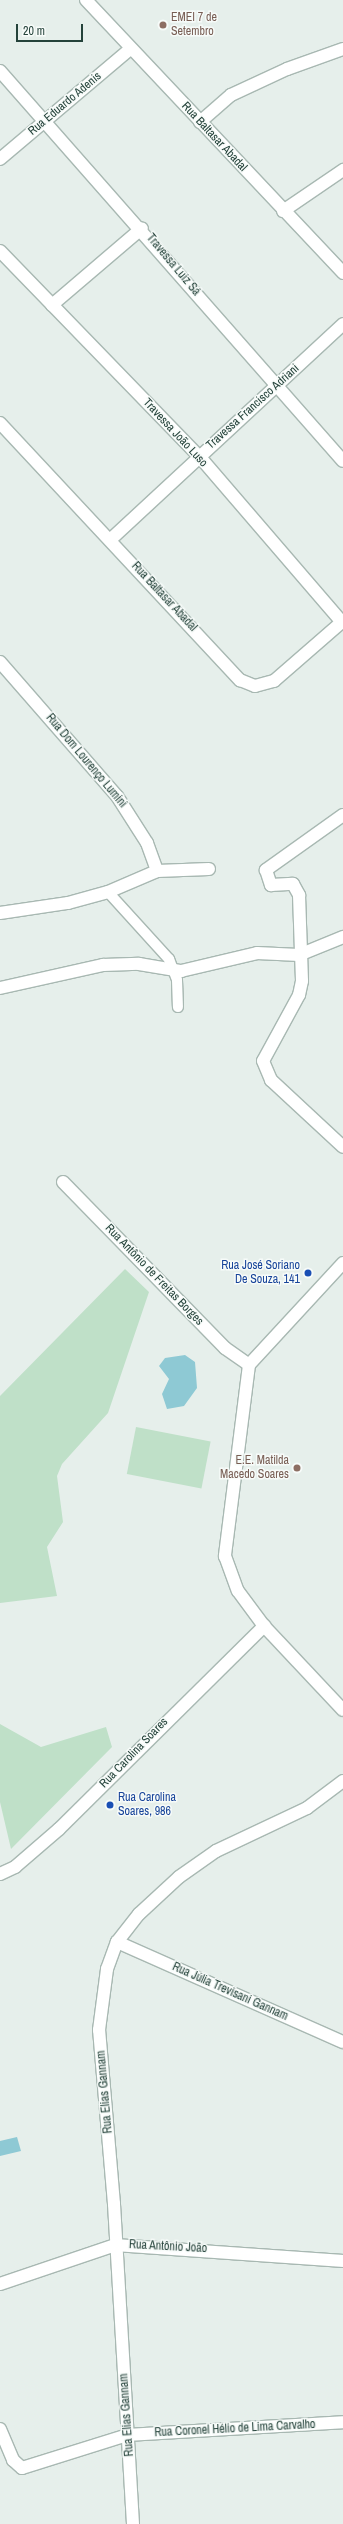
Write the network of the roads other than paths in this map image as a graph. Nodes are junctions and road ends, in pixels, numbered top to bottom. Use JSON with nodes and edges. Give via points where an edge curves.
{"nodes":[{"id":1,"x":86,"y":0,"type":"edge"},
{"id":2,"x":130,"y":49,"type":"junction"},
{"id":3,"x":343,"y":49,"type":"edge"},
{"id":4,"x":0,"y":71,"type":"edge"},
{"id":5,"x":45,"y":119,"type":"junction"},
{"id":6,"x":200,"y":122,"type":"junction"},
{"id":7,"x":0,"y":159,"type":"edge"},
{"id":8,"x":343,"y":170,"type":"edge"},
{"id":9,"x":283,"y":212,"type":"junction"},
{"id":10,"x":142,"y":228,"type":"junction"},
{"id":11,"x":0,"y":251,"type":"edge"},
{"id":12,"x":343,"y":273,"type":"edge"},
{"id":13,"x":52,"y":305,"type":"junction"},
{"id":14,"x":343,"y":324,"type":"edge"},
{"id":15,"x":276,"y":386,"type":"junction"},
{"id":16,"x":0,"y":423,"type":"edge"},
{"id":17,"x":198,"y":456,"type":"junction"},
{"id":18,"x":343,"y":461,"type":"edge"},
{"id":19,"x":110,"y":540,"type":"junction"},
{"id":20,"x":342,"y":622,"type":"edge"},
{"id":21,"x":0,"y":662,"type":"edge"},
{"id":22,"x":343,"y":815,"type":"edge"},
{"id":23,"x":209,"y":869,"type":"dead end"},
{"id":24,"x":157,"y":871,"type":"junction"},
{"id":25,"x":108,"y":892,"type":"junction"},
{"id":26,"x":0,"y":913,"type":"edge"},
{"id":27,"x":343,"y":937,"type":"edge"},
{"id":28,"x":299,"y":955,"type":"junction"},
{"id":29,"x":173,"y":971,"type":"junction"},
{"id":30,"x":0,"y":988,"type":"edge"},
{"id":31,"x":178,"y":1007,"type":"dead end"},
{"id":32,"x":343,"y":1147,"type":"edge"},
{"id":33,"x":63,"y":1182,"type":"dead end"},
{"id":34,"x":343,"y":1263,"type":"edge"},
{"id":35,"x":249,"y":1365,"type":"junction"},
{"id":36,"x":264,"y":1626,"type":"junction"},
{"id":37,"x":343,"y":1710,"type":"edge"},
{"id":38,"x":343,"y":1781,"type":"edge"},
{"id":39,"x":0,"y":1874,"type":"edge"},
{"id":40,"x":117,"y":1942,"type":"junction"},
{"id":41,"x":343,"y":2042,"type":"edge"},
{"id":42,"x":115,"y":2245,"type":"junction"},
{"id":43,"x":343,"y":2261,"type":"edge"},
{"id":44,"x":0,"y":2284,"type":"edge"},
{"id":45,"x":343,"y":2422,"type":"edge"},
{"id":46,"x":0,"y":2429,"type":"edge"},
{"id":47,"x":127,"y":2435,"type":"junction"},
{"id":48,"x":133,"y":2524,"type":"edge"}],
"edges":[{"from":1,"to":2,"type":"street","name":"Rua Baltasar Abadal"},
{"from":2,"to":5,"type":"street","name":"Rua Eduardo Adenis"},
{"from":2,"to":6,"type":"street","name":"Rua Baltasar Abadal"},
{"from":3,"to":6,"type":"street","via":[[287,69],[230,95]]},
{"from":4,"to":5,"type":"street","name":"Travessa Luiz Sá"},
{"from":5,"to":7,"type":"street","name":"Rua Eduardo Adenis"},
{"from":5,"to":10,"type":"street","name":"Travessa Luiz Sá"},
{"from":6,"to":9,"type":"street","name":"Rua Baltasar Abadal"},
{"from":8,"to":9,"type":"street"},
{"from":9,"to":12,"type":"street","name":"Rua Baltasar Abadal"},
{"from":10,"to":13,"type":"street"},
{"from":10,"to":15,"type":"street","name":"Travessa Luiz Sá"},
{"from":11,"to":13,"type":"street","name":"Travessa João Luso"},
{"from":13,"to":17,"type":"street","name":"Travessa João Luso"},
{"from":14,"to":15,"type":"street","name":"Travessa Francisco Adriani"},
{"from":15,"to":17,"type":"street","name":"Travessa Francisco Adriani"},
{"from":15,"to":18,"type":"street","name":"Travessa Luiz Sá"},
{"from":16,"to":19,"type":"street","name":"Rua Baltasar Abadal"},
{"from":17,"to":19,"type":"street","name":"Travessa Francisco Adriani"},
{"from":17,"to":20,"type":"street","name":"Travessa João Luso"},
{"from":19,"to":20,"type":"street","name":"Rua Baltasar Abadal","via":[[240,680],[255,686],[279,677]]},
{"from":21,"to":24,"type":"street","name":"Rua Dom Lourenço Lumini","via":[[118,796],[147,843]]},
{"from":22,"to":28,"type":"street","via":[[266,870],[271,885],[288,883],[297,888]]},
{"from":23,"to":24,"type":"street"},
{"from":24,"to":25,"type":"street"},
{"from":25,"to":26,"type":"street","via":[[29,911]]},
{"from":25,"to":29,"type":"lane","via":[[159,945]]},
{"from":27,"to":28,"type":"street"},
{"from":28,"to":29,"type":"street","via":[[257,953],[201,969]]},
{"from":28,"to":32,"type":"street","via":[[302,981],[299,995],[263,1061],[271,1080]]},
{"from":29,"to":30,"type":"street","via":[[139,964],[102,965]]},
{"from":29,"to":31,"type":"lane","via":[[177,980]]},
{"from":33,"to":35,"type":"street","name":"Rua Antônio de Freitas Borges","via":[[225,1348]]},
{"from":34,"to":35,"type":"street"},
{"from":35,"to":36,"type":"street","via":[[225,1556],[238,1591]]},
{"from":36,"to":37,"type":"street"},
{"from":36,"to":39,"type":"street","name":"Rua Carolina Soares","via":[[59,1830],[15,1867]]},
{"from":38,"to":40,"type":"street","name":"Rua Elias Gannam","via":[[307,1808],[216,1851],[185,1873],[139,1914]]},
{"from":40,"to":41,"type":"street","name":"Rua Júlia Trevisani Gannam"},
{"from":40,"to":42,"type":"street","name":"Rua Elias Gannam","via":[[107,1969],[99,2030]]},
{"from":42,"to":43,"type":"street","name":"Rua Antônio João"},
{"from":42,"to":44,"type":"street","name":"Rua Antônio João"},
{"from":42,"to":47,"type":"street","name":"Rua Elias Gannam"},
{"from":45,"to":47,"type":"street","name":"Rua Coronel Hélio de Lima Carvalho"},
{"from":46,"to":47,"type":"street","name":"Rua Coronel Hélio de Lima Carvalho","via":[[13,2460],[22,2468]]},
{"from":47,"to":48,"type":"street","name":"Rua Elias Gannam"}]}
